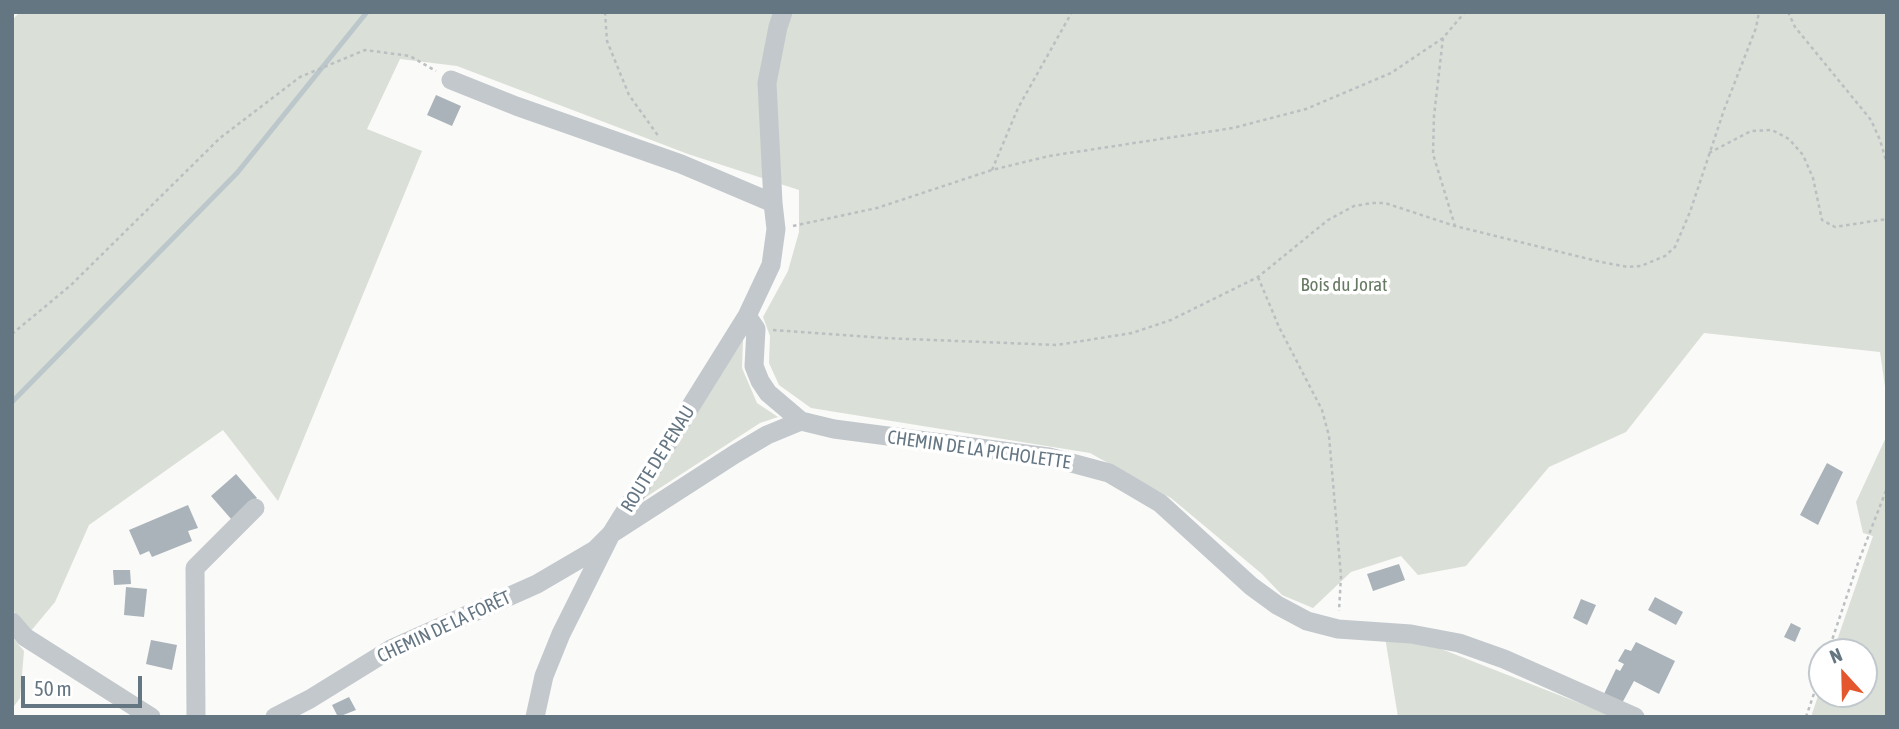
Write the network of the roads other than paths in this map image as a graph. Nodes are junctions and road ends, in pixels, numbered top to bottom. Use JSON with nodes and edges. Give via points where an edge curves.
{"nodes":[{"id":1,"x":783,"y":12,"type":"edge"},
{"id":2,"x":452,"y":80,"type":"road end"},
{"id":3,"x":773,"y":202,"type":"junction"},
{"id":4,"x":751,"y":322,"type":"junction"},
{"id":5,"x":801,"y":421,"type":"junction"},
{"id":6,"x":255,"y":508,"type":"dead end"},
{"id":7,"x":611,"y":534,"type":"junction"},
{"id":8,"x":12,"y":622,"type":"edge"},
{"id":9,"x":151,"y":717,"type":"edge"},
{"id":10,"x":197,"y":717,"type":"edge"},
{"id":11,"x":275,"y":717,"type":"edge"},
{"id":12,"x":535,"y":717,"type":"edge"},
{"id":13,"x":1635,"y":717,"type":"edge"}],
"edges":[{"from":1,"to":3,"type":"street","name":"ROUTE DE PENAU","via":[[767,83]]},
{"from":2,"to":3,"type":"street"},
{"from":3,"to":4,"type":"street","name":"ROUTE DE PENAU","via":[[776,229],[771,265]]},
{"from":4,"to":5,"type":"street","via":[[754,366],[760,381]]},
{"from":4,"to":7,"type":"street","name":"ROUTE DE PENAU"},
{"from":5,"to":7,"type":"street","via":[[735,454]]},
{"from":5,"to":13,"type":"street","name":"CHEMIN DE LA PICHOLETTE","via":[[1049,457],[1109,473],[1160,503],[1251,586],[1307,621],[1459,643]]},
{"from":6,"to":10,"type":"street","via":[[195,568]]},
{"from":7,"to":11,"type":"street","name":"CHEMIN DE LA FORÊT","via":[[595,550],[537,584],[391,649]]},
{"from":7,"to":12,"type":"street","name":"ROUTE DE PENAU","via":[[561,634]]},
{"from":8,"to":9,"type":"street","via":[[26,638]]}]}
